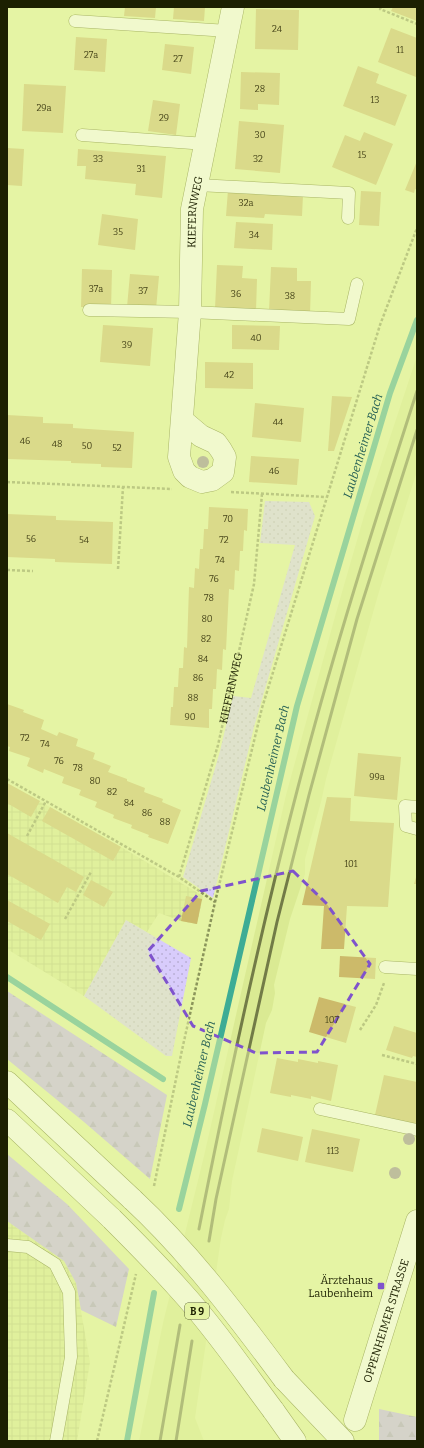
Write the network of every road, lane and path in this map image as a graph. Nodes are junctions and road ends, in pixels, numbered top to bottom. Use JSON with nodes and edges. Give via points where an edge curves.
{"nodes":[{"id":1,"x":233,"y":7,"type":"edge"},
{"id":2,"x":381,"y":7,"type":"edge"},
{"id":3,"x":76,"y":21,"type":"dead end"},
{"id":4,"x":417,"y":24,"type":"edge"},
{"id":5,"x":228,"y":31,"type":"junction"},
{"id":6,"x":82,"y":135,"type":"dead end"},
{"id":7,"x":206,"y":144,"type":"junction"},
{"id":8,"x":197,"y":185,"type":"junction"},
{"id":9,"x":348,"y":218,"type":"dead end"},
{"id":10,"x":417,"y":228,"type":"edge"},
{"id":11,"x":357,"y":284,"type":"dead end"},
{"id":12,"x":89,"y":310,"type":"dead end"},
{"id":13,"x":190,"y":312,"type":"junction"},
{"id":14,"x":182,"y":420,"type":"dead end"},
{"id":15,"x":7,"y":482,"type":"edge"},
{"id":16,"x":123,"y":487,"type":"junction"},
{"id":17,"x":178,"y":489,"type":"dead end"},
{"id":18,"x":225,"y":492,"type":"dead end"},
{"id":19,"x":262,"y":494,"type":"junction"},
{"id":20,"x":326,"y":497,"type":"junction"},
{"id":21,"x":118,"y":569,"type":"dead end"},
{"id":22,"x":7,"y":570,"type":"edge"},
{"id":23,"x":33,"y":571,"type":"dead end"},
{"id":24,"x":7,"y":779,"type":"edge"},
{"id":25,"x":46,"y":801,"type":"junction"},
{"id":26,"x":417,"y":807,"type":"edge"},
{"id":27,"x":417,"y":829,"type":"edge"},
{"id":28,"x":27,"y":836,"type":"dead end"},
{"id":29,"x":91,"y":872,"type":"dead end"},
{"id":30,"x":179,"y":877,"type":"junction"},
{"id":31,"x":215,"y":902,"type":"junction"},
{"id":32,"x":65,"y":919,"type":"dead end"},
{"id":33,"x":388,"y":967,"type":"joint"},
{"id":34,"x":417,"y":969,"type":"edge"},
{"id":35,"x":360,"y":1030,"type":"dead end"},
{"id":36,"x":382,"y":1055,"type":"dead end"},
{"id":37,"x":417,"y":1064,"type":"edge"},
{"id":38,"x":7,"y":1082,"type":"edge"},
{"id":39,"x":320,"y":1108,"type":"dead end"},
{"id":40,"x":7,"y":1120,"type":"edge"},
{"id":41,"x":417,"y":1130,"type":"edge"},
{"id":42,"x":154,"y":1186,"type":"dead end"},
{"id":43,"x":417,"y":1221,"type":"edge"},
{"id":44,"x":7,"y":1245,"type":"edge"},
{"id":45,"x":136,"y":1274,"type":"dead end"},
{"id":46,"x":289,"y":1385,"type":"junction"},
{"id":47,"x":273,"y":1410,"type":"junction"},
{"id":48,"x":355,"y":1420,"type":"dead end"},
{"id":49,"x":56,"y":1441,"type":"edge"},
{"id":50,"x":98,"y":1441,"type":"edge"},
{"id":51,"x":288,"y":1441,"type":"edge"},
{"id":52,"x":295,"y":1441,"type":"edge"},
{"id":53,"x":328,"y":1441,"type":"edge"},
{"id":54,"x":343,"y":1441,"type":"edge"}],
"edges":[{"from":1,"to":5,"type":"main road","name":"KIEFERNWEG"},
{"from":2,"to":4,"type":"path","via":[[380,9]]},
{"from":3,"to":5,"type":"lane"},
{"from":5,"to":7,"type":"main road","name":"KIEFERNWEG"},
{"from":6,"to":7,"type":"lane"},
{"from":7,"to":8,"type":"main road","name":"KIEFERNWEG"},
{"from":8,"to":9,"type":"lane","via":[[349,193]]},
{"from":8,"to":13,"type":"main road","name":"KIEFERNWEG","via":[[192,209]]},
{"from":10,"to":20,"type":"path","via":[[380,325]]},
{"from":11,"to":13,"type":"lane","via":[[349,319]]},
{"from":12,"to":13,"type":"lane"},
{"from":13,"to":14,"type":"main road","name":"KIEFERNWEG"},
{"from":15,"to":16,"type":"path"},
{"from":16,"to":17,"type":"path"},
{"from":16,"to":21,"type":"path"},
{"from":18,"to":19,"type":"path"},
{"from":19,"to":20,"type":"path"},
{"from":19,"to":30,"type":"path","name":"KIEFERNWEG","via":[[254,584],[218,745]]},
{"from":20,"to":31,"type":"path","via":[[262,708]]},
{"from":22,"to":23,"type":"path"},
{"from":24,"to":25,"type":"path"},
{"from":25,"to":28,"type":"path"},
{"from":25,"to":30,"type":"path"},
{"from":26,"to":27,"type":"lane","via":[[405,806],[406,826]]},
{"from":29,"to":32,"type":"path"},
{"from":30,"to":31,"type":"path"},
{"from":31,"to":42,"type":"path"},
{"from":33,"to":34,"type":"lane"},
{"from":33,"to":35,"type":"path","via":[[376,1005]]},
{"from":36,"to":37,"type":"path"},
{"from":38,"to":46,"type":"main road","number":"B 9","bridge":true,"via":[[147,1212],[199,1269]]},
{"from":39,"to":41,"type":"lane"},
{"from":40,"to":47,"type":"main road","number":"B 9","bridge":true,"via":[[112,1219],[180,1291]]},
{"from":43,"to":48,"type":"main road","name":"OPPENHEIMER STRASSE"},
{"from":44,"to":49,"type":"lane","via":[[28,1247],[55,1264],[69,1292],[71,1357]]},
{"from":45,"to":50,"type":"path"},
{"from":46,"to":53,"type":"main road","number":"B 9"},
{"from":46,"to":54,"type":"main road"},
{"from":47,"to":51,"type":"main road"},
{"from":47,"to":52,"type":"main road","number":"B 9"}]}
